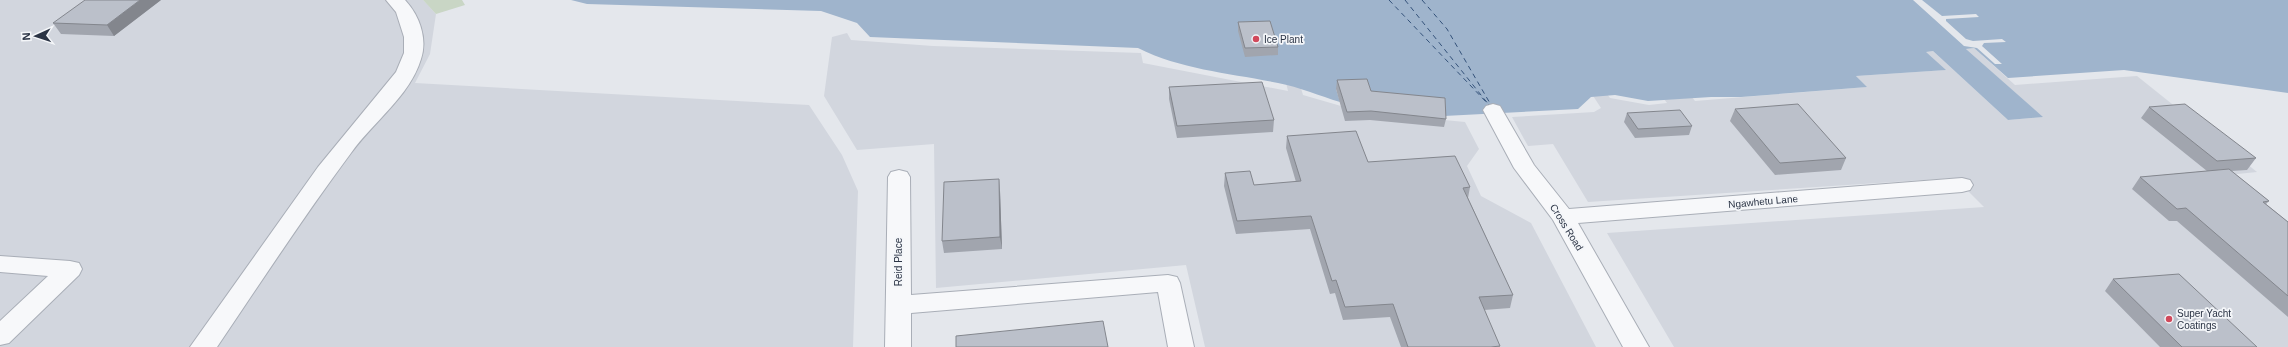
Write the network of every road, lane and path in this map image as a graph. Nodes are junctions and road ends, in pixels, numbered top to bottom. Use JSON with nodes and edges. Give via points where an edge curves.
{"nodes":[{"id":1,"x":395,"y":0,"type":"edge"},
{"id":2,"x":1487,"y":111,"type":"dead end"},
{"id":3,"x":899,"y":177,"type":"dead end"},
{"id":4,"x":1962,"y":185,"type":"dead end"},
{"id":5,"x":1563,"y":217,"type":"junction"},
{"id":6,"x":0,"y":264,"type":"edge"},
{"id":7,"x":898,"y":305,"type":"junction"},
{"id":8,"x":0,"y":336,"type":"edge"},
{"id":9,"x":203,"y":347,"type":"edge"},
{"id":10,"x":898,"y":347,"type":"edge"},
{"id":11,"x":1181,"y":347,"type":"edge"},
{"id":12,"x":1636,"y":347,"type":"edge"}],
"edges":[{"from":1,"to":9,"type":"street","via":[[407,15],[412,31],[412,60],[396,85],[323,175]]},
{"from":2,"to":5,"type":"street","name":"Cross Road","via":[[1515,149],[1525,168]]},
{"from":3,"to":7,"type":"street","name":"Reid Place"},
{"from":4,"to":5,"type":"street","name":"Ngawhetu Lane"},
{"from":5,"to":12,"type":"street","name":"Cross Road"},
{"from":6,"to":8,"type":"street","via":[[70,269]]},
{"from":7,"to":10,"type":"street","name":"Reid Place"},
{"from":7,"to":11,"type":"street","via":[[1168,283]]}]}
